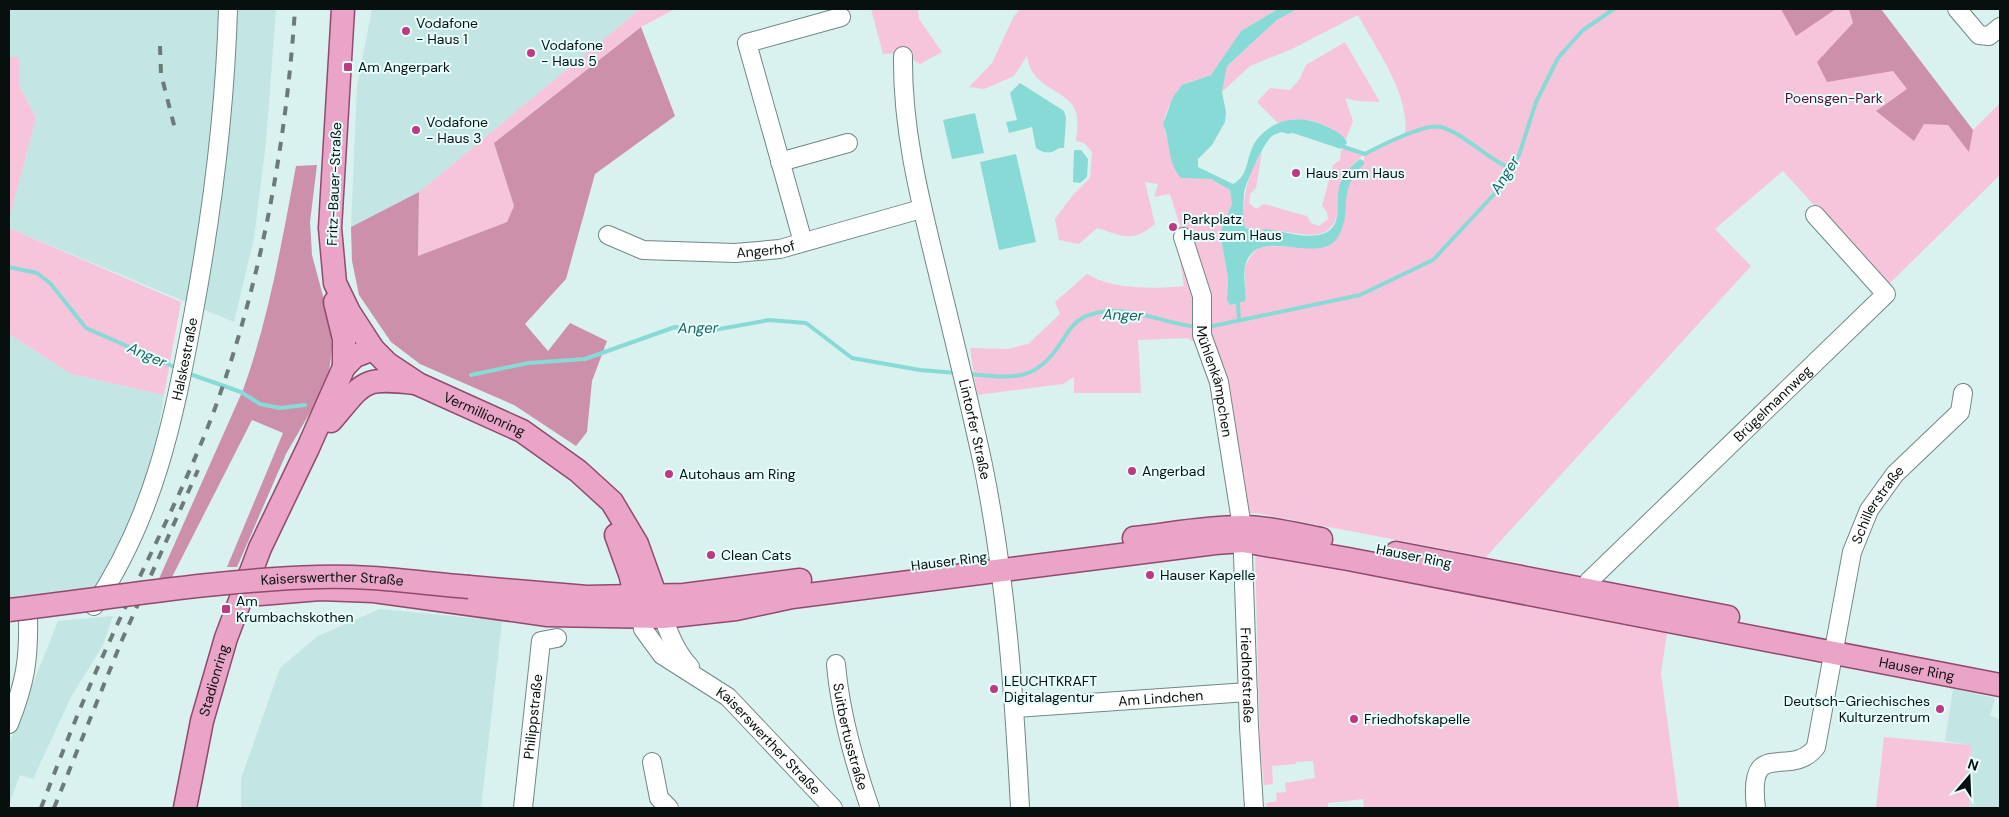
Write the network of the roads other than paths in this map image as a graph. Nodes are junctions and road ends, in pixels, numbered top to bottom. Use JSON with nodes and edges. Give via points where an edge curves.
{"nodes":[{"id":1,"x":228,"y":9,"type":"edge"},
{"id":2,"x":343,"y":9,"type":"edge"},
{"id":3,"x":1957,"y":9,"type":"edge"},
{"id":4,"x":842,"y":17,"type":"dead end"},
{"id":5,"x":2000,"y":27,"type":"edge"},
{"id":6,"x":903,"y":56,"type":"dead end"},
{"id":7,"x":848,"y":143,"type":"dead end"},
{"id":8,"x":780,"y":162,"type":"junction"},
{"id":9,"x":921,"y":209,"type":"junction"},
{"id":10,"x":1815,"y":215,"type":"dead end"},
{"id":11,"x":608,"y":235,"type":"dead end"},
{"id":12,"x":1183,"y":237,"type":"dead end"},
{"id":13,"x":803,"y":242,"type":"junction"},
{"id":14,"x":335,"y":283,"type":"junction"},
{"id":15,"x":373,"y":349,"type":"junction"},
{"id":16,"x":344,"y":368,"type":"junction"},
{"id":17,"x":418,"y":384,"type":"junction"},
{"id":18,"x":1963,"y":393,"type":"dead end"},
{"id":19,"x":331,"y":420,"type":"junction"},
{"id":20,"x":308,"y":448,"type":"junction"},
{"id":21,"x":592,"y":486,"type":"junction"},
{"id":22,"x":610,"y":528,"type":"junction"},
{"id":23,"x":1243,"y":534,"type":"junction"},
{"id":24,"x":1000,"y":562,"type":"junction"},
{"id":25,"x":1582,"y":596,"type":"junction"},
{"id":26,"x":472,"y":597,"type":"junction"},
{"id":27,"x":587,"y":597,"type":"junction"},
{"id":28,"x":649,"y":607,"type":"junction"},
{"id":29,"x":13,"y":617,"type":"edge"},
{"id":30,"x":557,"y":638,"type":"dead end"},
{"id":31,"x":1835,"y":646,"type":"junction"},
{"id":32,"x":836,"y":664,"type":"dead end"},
{"id":33,"x":2000,"y":677,"type":"edge"},
{"id":34,"x":2000,"y":685,"type":"edge"},
{"id":35,"x":1248,"y":692,"type":"junction"},
{"id":36,"x":1015,"y":708,"type":"junction"},
{"id":37,"x":9,"y":724,"type":"edge"},
{"id":38,"x":652,"y":762,"type":"dead end"},
{"id":39,"x":185,"y":808,"type":"edge"},
{"id":40,"x":523,"y":808,"type":"edge"},
{"id":41,"x":669,"y":808,"type":"edge"},
{"id":42,"x":833,"y":808,"type":"edge"},
{"id":43,"x":870,"y":808,"type":"edge"},
{"id":44,"x":1020,"y":808,"type":"edge"},
{"id":45,"x":1254,"y":808,"type":"edge"},
{"id":46,"x":1756,"y":808,"type":"edge"}],
"edges":[{"from":1,"to":29,"type":"street","name":"Halskestraße","via":[[226,74],[213,203],[180,382],[162,459],[141,522],[113,578],[92,610]]},
{"from":2,"to":14,"type":"main road","name":"Fritz-Bauer-Straße","via":[[330,228]]},
{"from":3,"to":5,"type":"street","via":[[1979,35],[1988,36]]},
{"from":4,"to":8,"type":"street","via":[[747,43]]},
{"from":6,"to":9,"type":"street","name":"Lintorfer Straße","via":[[902,84],[909,146]]},
{"from":7,"to":8,"type":"street"},
{"from":8,"to":13,"type":"street"},
{"from":9,"to":13,"type":"street","name":"Angerhof"},
{"from":9,"to":24,"type":"street","name":"Lintorfer Straße","via":[[983,465]]},
{"from":10,"to":25,"type":"street","name":"Brügelmannweg","via":[[1886,294],[1596,575]]},
{"from":11,"to":13,"type":"street","name":"Angerhof","via":[[643,250],[735,253],[780,249]]},
{"from":12,"to":23,"type":"street","name":"Mühlenkämpchen","via":[[1202,296],[1202,327],[1219,382]]},
{"from":14,"to":15,"type":"main road","name":"Fritz-Bauer-Straße"},
{"from":14,"to":16,"type":"main road","via":[[335,303],[344,339]]},
{"from":15,"to":16,"type":"main road","name":"Stadionring","via":[[355,356]]},
{"from":15,"to":17,"type":"main road","name":"Vermillionring","via":[[388,364]]},
{"from":15,"to":19,"type":"main road","name":"Stadionring"},
{"from":16,"to":20,"type":"main road","name":"Stadionring"},
{"from":17,"to":19,"type":"main road","via":[[385,380],[364,384]]},
{"from":17,"to":21,"type":"main road","name":"Vermillionring","via":[[522,431],[578,471]]},
{"from":18,"to":31,"type":"street","name":"Schillerstraße","via":[[1960,412],[1895,474],[1869,510],[1852,552]]},
{"from":19,"to":20,"type":"main road","name":"Stadionring"},
{"from":20,"to":39,"type":"main road","name":"Stadionring","via":[[260,548],[226,638],[202,721]]},
{"from":21,"to":22,"type":"main road","name":"Vermillionring"},
{"from":21,"to":28,"type":"main road","name":"Vermillionring","via":[[612,502],[628,526]]},
{"from":22,"to":27,"type":"main road","name":"Vermillionring","via":[[618,575],[614,585]]},
{"from":22,"to":28,"type":"main road","name":"Vermillionring"},
{"from":23,"to":24,"type":"main road","name":"Hauser Ring","via":[[1177,532]]},
{"from":23,"to":25,"type":"main road","name":"Hauser Ring","via":[[1271,530]]},
{"from":23,"to":35,"type":"street","name":"Friedhofstraße"},
{"from":24,"to":28,"type":"main road","name":"Hauser Ring","via":[[736,609]]},
{"from":24,"to":36,"type":"street","name":"Lintorfer Straße"},
{"from":25,"to":31,"type":"main road","name":"Hauser Ring"},
{"from":26,"to":27,"type":"main road","name":"Kaiserswerther Straße"},
{"from":26,"to":28,"type":"main road","name":"Kaiserswerther Straße","via":[[548,615]]},
{"from":26,"to":29,"type":"main road","name":"Kaiserswerther Straße","bridge":true,"via":[[377,579],[320,576],[256,581]]},
{"from":27,"to":28,"type":"main road","name":"Kaiserswerther Straße"},
{"from":28,"to":42,"type":"street","name":"Kaiserswerther Straße","via":[[643,629],[662,655],[728,697]]},
{"from":29,"to":37,"type":"street","via":[[29,653],[25,678]]},
{"from":30,"to":40,"type":"street","name":"Philippstraße","via":[[541,641]]},
{"from":31,"to":33,"type":"main road","name":"Hauser Ring"},
{"from":31,"to":34,"type":"main road","name":"Hauser Ring"},
{"from":31,"to":46,"type":"street","name":"Schillerstraße","via":[[1816,747],[1803,758],[1767,765],[1757,772],[1754,782]]},
{"from":32,"to":43,"type":"street","name":"Suitbertusstraße","via":[[856,768]]},
{"from":35,"to":36,"type":"street","name":"Am Lindchen"},
{"from":35,"to":45,"type":"street","name":"Friedhofstraße"},
{"from":36,"to":44,"type":"street","name":"Lintorfer Straße"},
{"from":38,"to":41,"type":"street","via":[[659,798]]}]}
